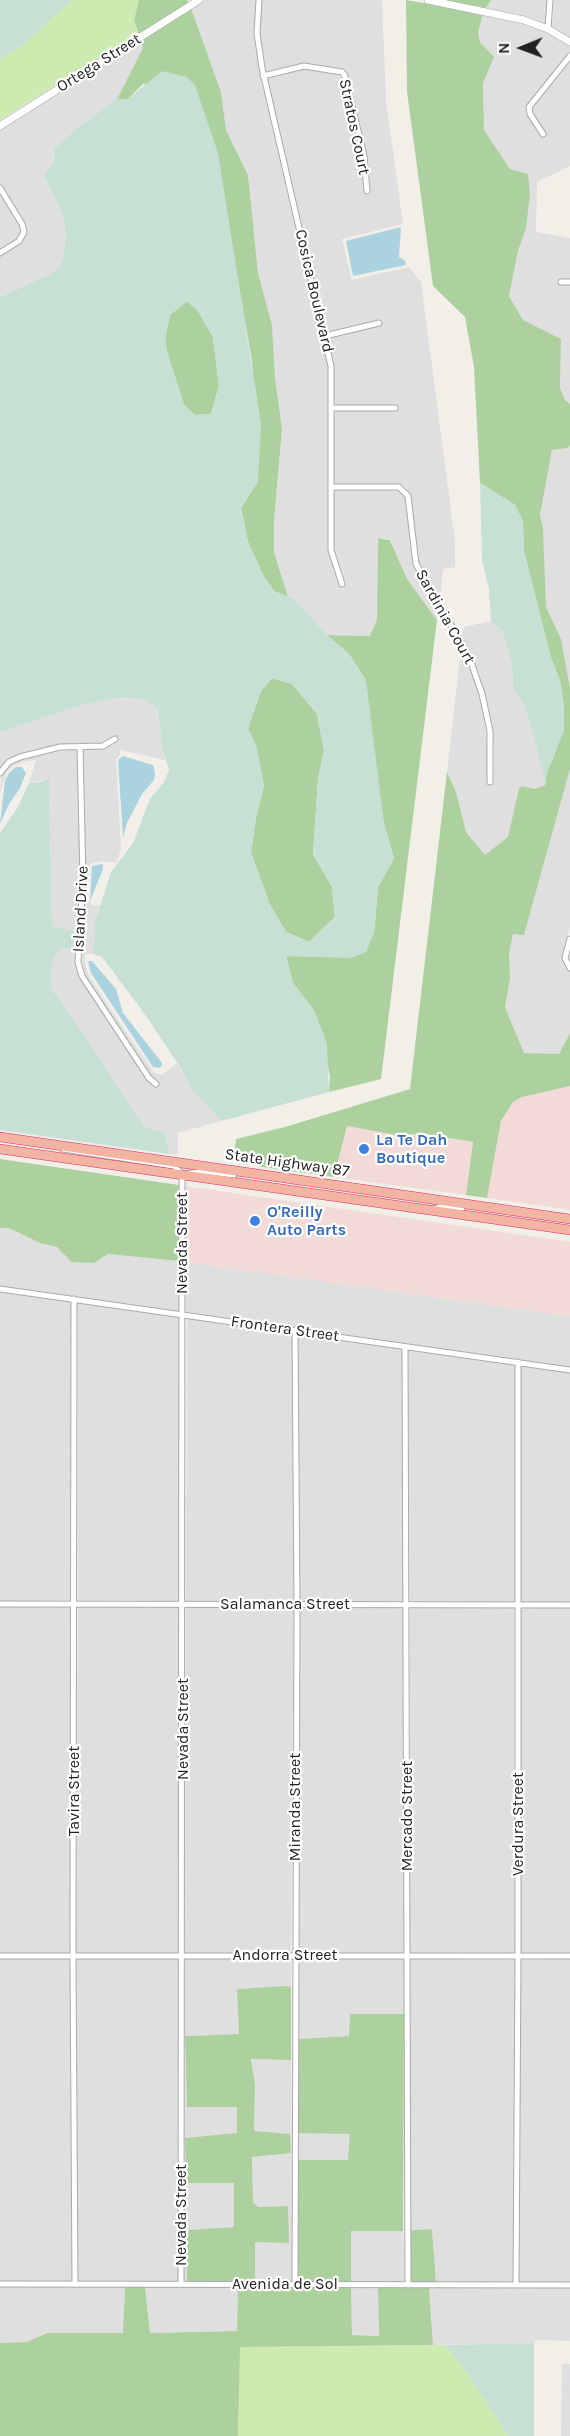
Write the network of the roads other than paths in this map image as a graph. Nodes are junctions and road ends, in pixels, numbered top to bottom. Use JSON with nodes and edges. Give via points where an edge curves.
{"nodes":[{"id":1,"x":199,"y":0,"type":"edge"},
{"id":2,"x":259,"y":0,"type":"edge"},
{"id":3,"x":428,"y":0,"type":"edge"},
{"id":4,"x":550,"y":0,"type":"edge"},
{"id":5,"x":548,"y":29,"type":"junction"},
{"id":6,"x":570,"y":42,"type":"edge"},
{"id":7,"x":570,"y":56,"type":"edge"},
{"id":8,"x":263,"y":76,"type":"junction"},
{"id":9,"x":0,"y":126,"type":"edge"},
{"id":10,"x":543,"y":134,"type":"dead end"},
{"id":11,"x":0,"y":188,"type":"edge"},
{"id":12,"x":367,"y":192,"type":"dead end"},
{"id":13,"x":0,"y":252,"type":"edge"},
{"id":14,"x":561,"y":282,"type":"dead end"},
{"id":15,"x":570,"y":282,"type":"edge"},
{"id":16,"x":379,"y":323,"type":"dead end"},
{"id":17,"x":325,"y":336,"type":"junction"},
{"id":18,"x":331,"y":408,"type":"junction"},
{"id":19,"x":395,"y":408,"type":"dead end"},
{"id":20,"x":331,"y":487,"type":"junction"},
{"id":21,"x":342,"y":584,"type":"dead end"},
{"id":22,"x":116,"y":740,"type":"dead end"},
{"id":23,"x":80,"y":747,"type":"junction"},
{"id":24,"x":0,"y":773,"type":"edge"},
{"id":25,"x":490,"y":782,"type":"dead end"},
{"id":26,"x":570,"y":939,"type":"edge"},
{"id":27,"x":570,"y":968,"type":"edge"},
{"id":28,"x":156,"y":1084,"type":"dead end"},
{"id":29,"x":0,"y":1137,"type":"edge"},
{"id":30,"x":47,"y":1143,"type":"junction"},
{"id":31,"x":0,"y":1149,"type":"edge"},
{"id":32,"x":182,"y":1174,"type":"junction"},
{"id":33,"x":299,"y":1180,"type":"junction"},
{"id":34,"x":432,"y":1210,"type":"junction"},
{"id":35,"x":538,"y":1214,"type":"junction"},
{"id":36,"x":570,"y":1218,"type":"edge"},
{"id":37,"x":570,"y":1228,"type":"edge"},
{"id":38,"x":0,"y":1289,"type":"edge"},
{"id":39,"x":74,"y":1299,"type":"junction"},
{"id":40,"x":183,"y":1314,"type":"junction"},
{"id":41,"x":295,"y":1330,"type":"junction"},
{"id":42,"x":405,"y":1347,"type":"junction"},
{"id":43,"x":518,"y":1362,"type":"junction"},
{"id":44,"x":570,"y":1370,"type":"edge"},
{"id":45,"x":75,"y":1603,"type":"junction"},
{"id":46,"x":0,"y":1604,"type":"edge"},
{"id":47,"x":183,"y":1604,"type":"junction"},
{"id":48,"x":407,"y":1604,"type":"junction"},
{"id":49,"x":518,"y":1604,"type":"junction"},
{"id":50,"x":297,"y":1605,"type":"junction"},
{"id":51,"x":570,"y":1605,"type":"edge"},
{"id":52,"x":294,"y":1955,"type":"junction"},
{"id":53,"x":0,"y":1956,"type":"edge"},
{"id":54,"x":73,"y":1956,"type":"junction"},
{"id":55,"x":182,"y":1956,"type":"junction"},
{"id":56,"x":407,"y":1956,"type":"junction"},
{"id":57,"x":570,"y":1956,"type":"edge"},
{"id":58,"x":518,"y":1957,"type":"junction"},
{"id":59,"x":0,"y":2284,"type":"edge"},
{"id":60,"x":75,"y":2284,"type":"junction"},
{"id":61,"x":181,"y":2284,"type":"junction"},
{"id":62,"x":295,"y":2284,"type":"junction"},
{"id":63,"x":408,"y":2285,"type":"junction"},
{"id":64,"x":516,"y":2285,"type":"junction"},
{"id":65,"x":570,"y":2285,"type":"edge"}],
"edges":[{"from":1,"to":9,"type":"street","name":"Ortega Street"},
{"from":2,"to":8,"type":"street","name":"Cosica Boulevard","via":[[257,33]]},
{"from":3,"to":5,"type":"street","via":[[504,14]]},
{"from":4,"to":5,"type":"street"},
{"from":5,"to":6,"type":"street"},
{"from":7,"to":10,"type":"street","via":[[529,107]]},
{"from":8,"to":12,"type":"street","name":"Stratos Court","via":[[304,66],[345,76],[364,156]]},
{"from":8,"to":17,"type":"street","name":"Cosica Boulevard"},
{"from":11,"to":13,"type":"street","via":[[24,232],[19,241]]},
{"from":14,"to":15,"type":"street"},
{"from":16,"to":17,"type":"street"},
{"from":17,"to":18,"type":"street","name":"Cosica Boulevard","via":[[331,366]]},
{"from":18,"to":19,"type":"street"},
{"from":18,"to":20,"type":"street","name":"Cosica Boulevard"},
{"from":20,"to":21,"type":"street","name":"Cosica Boulevard","via":[[331,549]]},
{"from":20,"to":25,"type":"street","name":"Sardinia Court","via":[[399,487],[406,492],[416,564],[469,656],[482,694],[490,731]]},
{"from":22,"to":23,"type":"street","via":[[103,746]]},
{"from":23,"to":24,"type":"street","via":[[60,747],[20,757]]},
{"from":23,"to":28,"type":"street","name":"Island Drive","via":[[83,871],[78,962],[82,976]]},
{"from":26,"to":27,"type":"street","via":[[565,958]]},
{"from":29,"to":30,"type":"highway","name":"State Highway 87"},
{"from":30,"to":32,"type":"street","via":[[70,1152],[174,1166]]},
{"from":30,"to":33,"type":"highway","name":"State Highway 87"},
{"from":31,"to":32,"type":"highway"},
{"from":32,"to":33,"type":"street","via":[[208,1172]]},
{"from":32,"to":34,"type":"highway"},
{"from":32,"to":40,"type":"street","name":"Nevada Street"},
{"from":33,"to":35,"type":"highway","name":"State Highway 87"},
{"from":34,"to":35,"type":"street","via":[[441,1206]]},
{"from":34,"to":37,"type":"highway"},
{"from":35,"to":36,"type":"highway","name":"State Highway 87"},
{"from":38,"to":39,"type":"street","name":"Frontera Street"},
{"from":39,"to":40,"type":"street","name":"Frontera Street"},
{"from":39,"to":45,"type":"street","name":"Tavira Street"},
{"from":40,"to":41,"type":"street","name":"Frontera Street"},
{"from":40,"to":47,"type":"street","name":"Nevada Street"},
{"from":41,"to":42,"type":"street","name":"Frontera Street"},
{"from":41,"to":50,"type":"street","name":"Miranda Street"},
{"from":42,"to":43,"type":"street","name":"Frontera Street"},
{"from":42,"to":48,"type":"street","name":"Mercado Street"},
{"from":43,"to":44,"type":"street","name":"Frontera Street"},
{"from":43,"to":49,"type":"street","name":"Verdura Street"},
{"from":45,"to":46,"type":"street","name":"Salamanca Street"},
{"from":45,"to":47,"type":"street","name":"Salamanca Street"},
{"from":45,"to":54,"type":"street","name":"Tavira Street"},
{"from":47,"to":50,"type":"street","name":"Salamanca Street"},
{"from":47,"to":55,"type":"street","name":"Nevada Street"},
{"from":48,"to":49,"type":"street","name":"Salamanca Street"},
{"from":48,"to":50,"type":"street","name":"Salamanca Street"},
{"from":48,"to":56,"type":"street","name":"Mercado Street"},
{"from":49,"to":51,"type":"street","name":"Salamanca Street"},
{"from":49,"to":58,"type":"street","name":"Verdura Street"},
{"from":50,"to":52,"type":"street","name":"Miranda Street"},
{"from":52,"to":55,"type":"street","name":"Andorra Street"},
{"from":52,"to":56,"type":"street","name":"Andorra Street"},
{"from":52,"to":62,"type":"street","name":"Miranda Street"},
{"from":53,"to":54,"type":"street","name":"Andorra Street"},
{"from":54,"to":55,"type":"street","name":"Andorra Street"},
{"from":54,"to":60,"type":"street","name":"Tavira Street"},
{"from":55,"to":61,"type":"street","name":"Nevada Street"},
{"from":56,"to":58,"type":"street","name":"Andorra Street"},
{"from":56,"to":63,"type":"street","name":"Mercado Street"},
{"from":57,"to":58,"type":"street","name":"Andorra Street"},
{"from":58,"to":64,"type":"street","name":"Verdura Street"},
{"from":59,"to":60,"type":"street","name":"Avenida de Sol"},
{"from":60,"to":61,"type":"street","name":"Avenida de Sol"},
{"from":61,"to":62,"type":"street","name":"Avenida de Sol"},
{"from":62,"to":63,"type":"street","name":"Avenida de Sol"},
{"from":63,"to":64,"type":"street","name":"Avenida de Sol"},
{"from":64,"to":65,"type":"street","name":"Avenida de Sol"}]}
